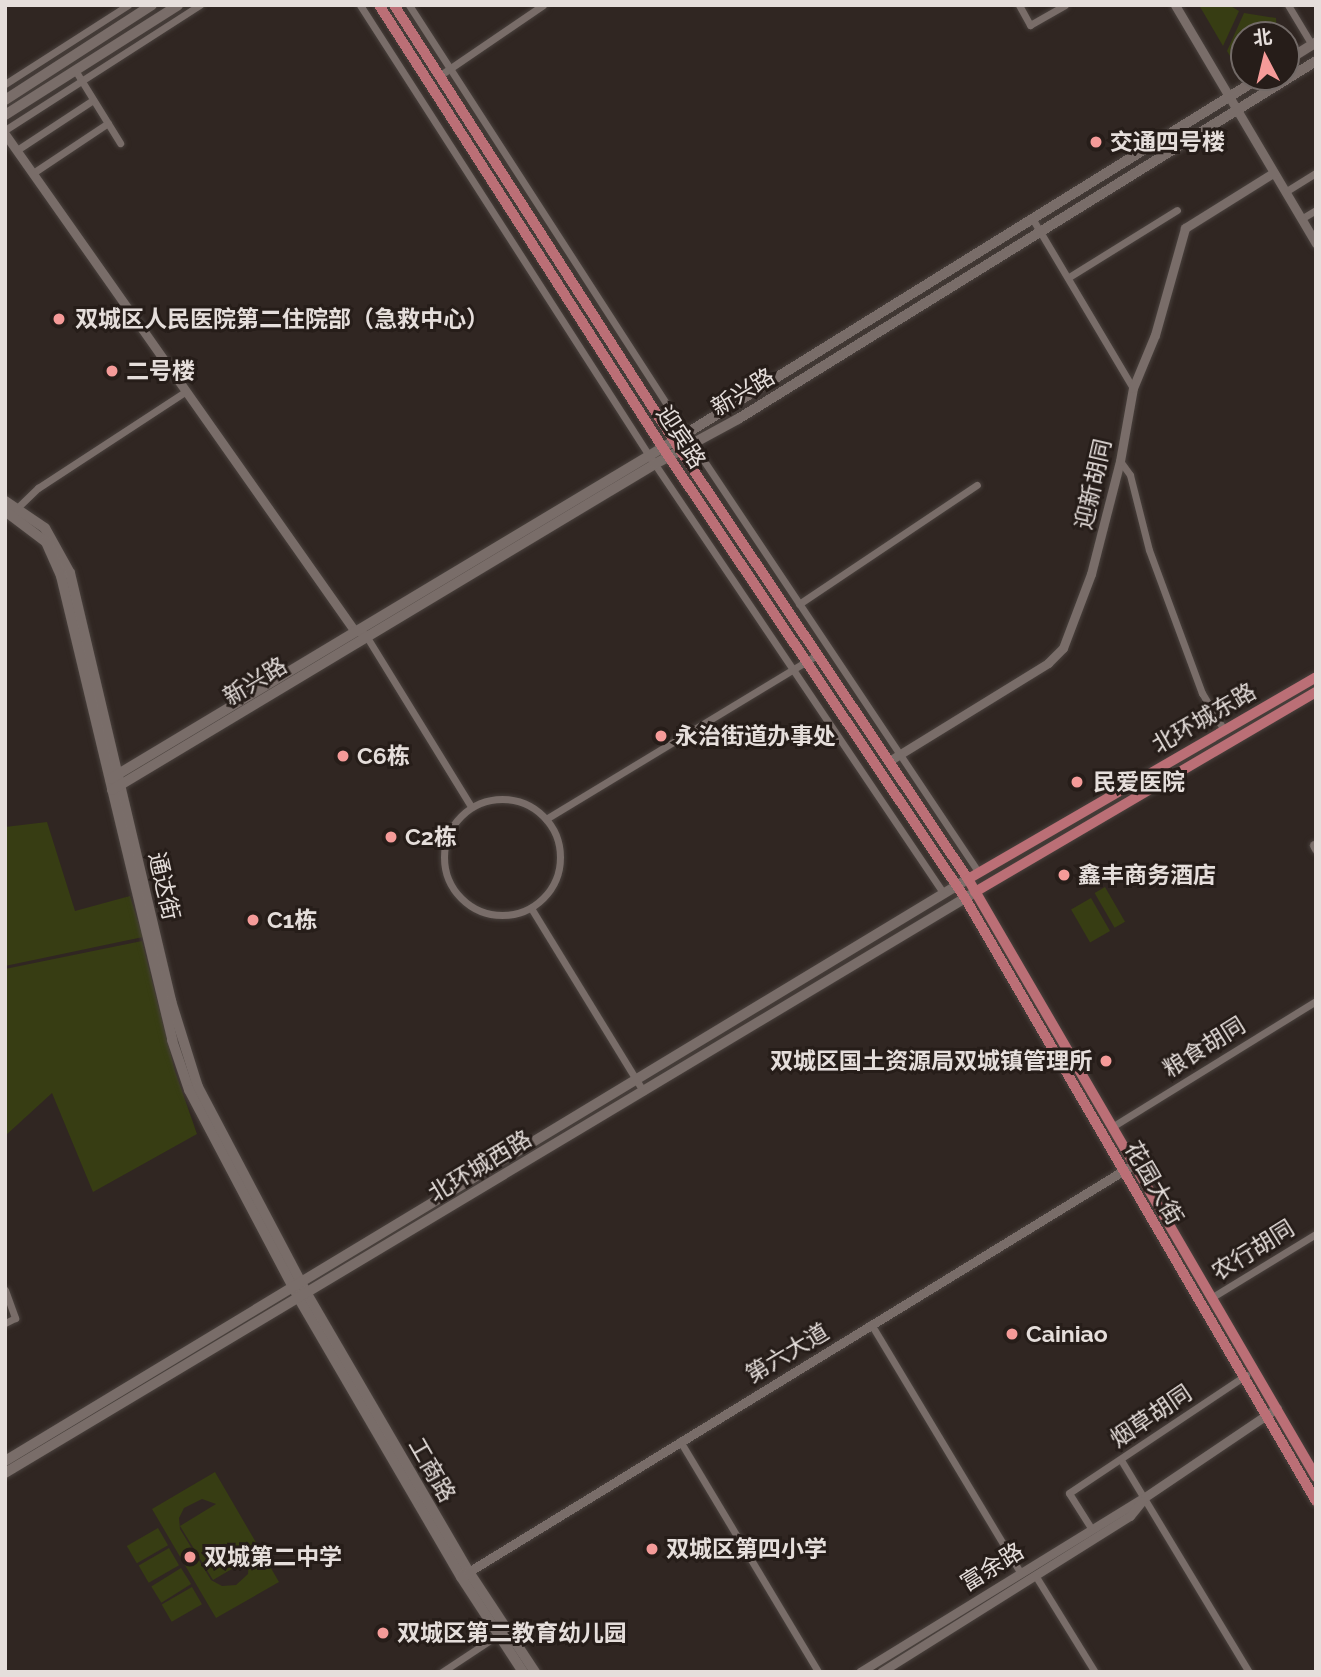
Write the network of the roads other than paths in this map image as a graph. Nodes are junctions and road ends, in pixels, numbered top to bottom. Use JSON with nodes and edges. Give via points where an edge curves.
{"nodes":[{"id":1,"x":128,"y":5,"type":"edge"},
{"id":2,"x":152,"y":5,"type":"edge"},
{"id":3,"x":178,"y":5,"type":"edge"},
{"id":4,"x":200,"y":5,"type":"edge"},
{"id":5,"x":360,"y":5,"type":"edge"},
{"id":6,"x":379,"y":5,"type":"edge"},
{"id":7,"x":394,"y":5,"type":"edge"},
{"id":8,"x":409,"y":5,"type":"edge"},
{"id":9,"x":543,"y":5,"type":"edge"},
{"id":10,"x":1019,"y":5,"type":"edge"},
{"id":11,"x":1065,"y":5,"type":"edge"},
{"id":12,"x":1175,"y":5,"type":"edge"},
{"id":13,"x":1288,"y":5,"type":"edge"},
{"id":14,"x":1314,"y":44,"type":"edge"},
{"id":15,"x":1316,"y":61,"type":"edge"},
{"id":16,"x":450,"y":68,"type":"junction"},
{"id":17,"x":75,"y":71,"type":"junction"},
{"id":18,"x":439,"y":76,"type":"junction"},
{"id":19,"x":82,"y":81,"type":"junction"},
{"id":20,"x":5,"y":84,"type":"edge"},
{"id":21,"x":1239,"y":91,"type":"edge"},
{"id":22,"x":1229,"y":97,"type":"junction"},
{"id":23,"x":5,"y":100,"type":"edge"},
{"id":24,"x":93,"y":100,"type":"junction"},
{"id":25,"x":1237,"y":109,"type":"junction"},
{"id":26,"x":5,"y":115,"type":"edge"},
{"id":27,"x":108,"y":123,"type":"junction"},
{"id":28,"x":5,"y":132,"type":"edge"},
{"id":29,"x":120,"y":143,"type":"dead end"},
{"id":30,"x":17,"y":150,"type":"junction"},
{"id":31,"x":33,"y":173,"type":"junction"},
{"id":32,"x":1273,"y":173,"type":"junction"},
{"id":33,"x":1316,"y":173,"type":"edge"},
{"id":34,"x":1285,"y":192,"type":"junction"},
{"id":35,"x":1177,"y":210,"type":"dead end"},
{"id":36,"x":1316,"y":210,"type":"edge"},
{"id":37,"x":1032,"y":218,"type":"junction"},
{"id":38,"x":1301,"y":219,"type":"junction"},
{"id":39,"x":1042,"y":230,"type":"junction"},
{"id":40,"x":1316,"y":243,"type":"edge"},
{"id":41,"x":1069,"y":277,"type":"junction"},
{"id":42,"x":1133,"y":388,"type":"junction"},
{"id":43,"x":186,"y":391,"type":"junction"},
{"id":44,"x":686,"y":433,"type":"junction"},
{"id":45,"x":672,"y":438,"type":"junction"},
{"id":46,"x":660,"y":445,"type":"junction"},
{"id":47,"x":693,"y":445,"type":"junction"},
{"id":48,"x":680,"y":450,"type":"junction"},
{"id":49,"x":648,"y":454,"type":"junction"},
{"id":50,"x":668,"y":457,"type":"junction"},
{"id":51,"x":1120,"y":461,"type":"junction"},
{"id":52,"x":655,"y":464,"type":"junction"},
{"id":53,"x":977,"y":485,"type":"dead end"},
{"id":54,"x":5,"y":501,"type":"edge"},
{"id":55,"x":11,"y":511,"type":"edge"},
{"id":56,"x":801,"y":606,"type":"junction"},
{"id":57,"x":791,"y":616,"type":"junction"},
{"id":58,"x":361,"y":633,"type":"junction"},
{"id":59,"x":817,"y":655,"type":"junction"},
{"id":60,"x":806,"y":662,"type":"junction"},
{"id":61,"x":796,"y":668,"type":"junction"},
{"id":62,"x":1316,"y":677,"type":"edge"},
{"id":63,"x":1316,"y":692,"type":"edge"},
{"id":64,"x":1224,"y":730,"type":"junction"},
{"id":65,"x":900,"y":754,"type":"junction"},
{"id":66,"x":889,"y":761,"type":"junction"},
{"id":67,"x":114,"y":776,"type":"junction"},
{"id":68,"x":117,"y":787,"type":"junction"},
{"id":69,"x":471,"y":806,"type":"junction"},
{"id":70,"x":546,"y":819,"type":"junction"},
{"id":71,"x":979,"y":873,"type":"junction"},
{"id":72,"x":968,"y":879,"type":"junction"},
{"id":73,"x":957,"y":886,"type":"junction"},
{"id":74,"x":975,"y":892,"type":"junction"},
{"id":75,"x":944,"y":894,"type":"junction"},
{"id":76,"x":965,"y":898,"type":"junction"},
{"id":77,"x":531,"y":908,"type":"junction"},
{"id":78,"x":1316,"y":1000,"type":"edge"},
{"id":79,"x":637,"y":1081,"type":"junction"},
{"id":80,"x":643,"y":1091,"type":"junction"},
{"id":81,"x":1112,"y":1127,"type":"junction"},
{"id":82,"x":1134,"y":1164,"type":"junction"},
{"id":83,"x":1122,"y":1171,"type":"junction"},
{"id":84,"x":1316,"y":1234,"type":"edge"},
{"id":85,"x":5,"y":1290,"type":"edge"},
{"id":86,"x":300,"y":1290,"type":"junction"},
{"id":87,"x":1211,"y":1298,"type":"junction"},
{"id":88,"x":5,"y":1324,"type":"edge"},
{"id":89,"x":871,"y":1325,"type":"junction"},
{"id":90,"x":1254,"y":1369,"type":"junction"},
{"id":91,"x":1243,"y":1376,"type":"junction"},
{"id":92,"x":1277,"y":1408,"type":"junction"},
{"id":93,"x":1266,"y":1415,"type":"junction"},
{"id":94,"x":680,"y":1441,"type":"junction"},
{"id":95,"x":1121,"y":1460,"type":"junction"},
{"id":96,"x":5,"y":1461,"type":"edge"},
{"id":97,"x":5,"y":1473,"type":"edge"},
{"id":98,"x":1316,"y":1477,"type":"edge"},
{"id":99,"x":1145,"y":1497,"type":"junction"},
{"id":100,"x":1316,"y":1501,"type":"edge"},
{"id":101,"x":1091,"y":1528,"type":"junction"},
{"id":102,"x":1020,"y":1572,"type":"junction"},
{"id":103,"x":465,"y":1574,"type":"junction"},
{"id":104,"x":1035,"y":1575,"type":"junction"},
{"id":105,"x":501,"y":1633,"type":"junction"},
{"id":106,"x":442,"y":1672,"type":"edge"},
{"id":107,"x":523,"y":1672,"type":"edge"},
{"id":108,"x":535,"y":1672,"type":"edge"},
{"id":109,"x":818,"y":1672,"type":"edge"},
{"id":110,"x":860,"y":1672,"type":"edge"},
{"id":111,"x":881,"y":1672,"type":"edge"},
{"id":112,"x":1094,"y":1672,"type":"edge"},
{"id":113,"x":1249,"y":1672,"type":"edge"}],
"edges":[{"from":1,"to":20,"type":"street"},
{"from":2,"to":23,"type":"main road"},
{"from":3,"to":17,"type":"main road"},
{"from":4,"to":19,"type":"street"},
{"from":5,"to":49,"type":"street"},
{"from":6,"to":46,"type":"main road","name":"迎宾路"},
{"from":7,"to":18,"type":"main road","name":"迎宾路"},
{"from":8,"to":16,"type":"street"},
{"from":9,"to":16,"type":"street"},
{"from":10,"to":11,"type":"street","via":[[1030,25]]},
{"from":12,"to":22,"type":"street"},
{"from":13,"to":14,"type":"street"},
{"from":15,"to":25,"type":"main road","name":"新兴路"},
{"from":16,"to":18,"type":"street"},
{"from":16,"to":44,"type":"street"},
{"from":17,"to":19,"type":"street"},
{"from":17,"to":26,"type":"main road"},
{"from":18,"to":45,"type":"main road","name":"迎宾路"},
{"from":19,"to":24,"type":"street"},
{"from":19,"to":28,"type":"street"},
{"from":21,"to":22,"type":"main road","name":"新兴路"},
{"from":22,"to":25,"type":"street"},
{"from":22,"to":37,"type":"main road","name":"新兴路"},
{"from":24,"to":27,"type":"street"},
{"from":24,"to":30,"type":"street"},
{"from":25,"to":32,"type":"street"},
{"from":25,"to":39,"type":"main road","name":"新兴路"},
{"from":27,"to":29,"type":"street"},
{"from":27,"to":31,"type":"street"},
{"from":28,"to":30,"type":"street"},
{"from":30,"to":31,"type":"street"},
{"from":31,"to":43,"type":"street"},
{"from":32,"to":34,"type":"street"},
{"from":32,"to":42,"type":"street","name":"迎新胡同","via":[[1185,228],[1155,335]]},
{"from":33,"to":34,"type":"street"},
{"from":34,"to":38,"type":"street"},
{"from":35,"to":41,"type":"street"},
{"from":36,"to":38,"type":"street"},
{"from":37,"to":39,"type":"street"},
{"from":37,"to":44,"type":"main road","name":"新兴路"},
{"from":38,"to":40,"type":"street"},
{"from":39,"to":41,"type":"street"},
{"from":39,"to":47,"type":"main road","name":"新兴路"},
{"from":41,"to":42,"type":"street"},
{"from":42,"to":51,"type":"street","name":"迎新胡同"},
{"from":43,"to":55,"type":"street","via":[[38,488]]},
{"from":43,"to":58,"type":"street"},
{"from":44,"to":45,"type":"main road","name":"新兴路"},
{"from":44,"to":47,"type":"street"},
{"from":45,"to":46,"type":"main road","name":"新兴路"},
{"from":45,"to":48,"type":"main road","name":"迎宾路"},
{"from":46,"to":49,"type":"main road","name":"新兴路"},
{"from":46,"to":50,"type":"main road","name":"迎宾路"},
{"from":47,"to":48,"type":"main road","name":"新兴路"},
{"from":47,"to":56,"type":"street"},
{"from":48,"to":50,"type":"main road","name":"新兴路"},
{"from":48,"to":57,"type":"main road","name":"迎宾路"},
{"from":49,"to":52,"type":"street"},
{"from":49,"to":58,"type":"main road","name":"新兴路"},
{"from":50,"to":52,"type":"main road","name":"新兴路"},
{"from":50,"to":60,"type":"main road","name":"迎宾路"},
{"from":51,"to":64,"type":"street","via":[[1130,475],[1149,550],[1202,693]]},
{"from":51,"to":65,"type":"street","name":"迎新胡同","via":[[1091,574],[1063,648],[1048,663]]},
{"from":52,"to":58,"type":"main road","name":"新兴路"},
{"from":52,"to":61,"type":"street"},
{"from":53,"to":56,"type":"street"},
{"from":54,"to":55,"type":"main road","name":"通达街"},
{"from":55,"to":67,"type":"main road","name":"通达街","via":[[37,533],[55,557]]},
{"from":56,"to":57,"type":"street"},
{"from":56,"to":65,"type":"street"},
{"from":57,"to":59,"type":"main road","name":"迎宾路"},
{"from":58,"to":67,"type":"main road","name":"新兴路"},
{"from":58,"to":68,"type":"main road","name":"新兴路"},
{"from":58,"to":69,"type":"street"},
{"from":59,"to":60,"type":"street"},
{"from":59,"to":66,"type":"main road","name":"迎宾路"},
{"from":60,"to":61,"type":"street"},
{"from":60,"to":73,"type":"main road","name":"迎宾路"},
{"from":61,"to":70,"type":"street"},
{"from":61,"to":75,"type":"street"},
{"from":62,"to":64,"type":"main road","name":"北环城东路"},
{"from":63,"to":74,"type":"main road","name":"北环城东路"},
{"from":64,"to":71,"type":"main road","name":"北环城东路"},
{"from":65,"to":66,"type":"street","name":"迎新胡同"},
{"from":65,"to":71,"type":"street"},
{"from":66,"to":72,"type":"main road","name":"迎宾路"},
{"from":67,"to":68,"type":"main road","name":"通达街"},
{"from":68,"to":86,"type":"main road","name":"通达街","via":[[180,1069]]},
{"from":69,"to":70,"type":"street","via":[[507,798],[525,803]]},
{"from":69,"to":77,"type":"street","via":[[446,837],[443,857],[457,894],[472,908],[491,914],[512,915]]},
{"from":70,"to":77,"type":"street","via":[[559,844],[560,863],[550,888]]},
{"from":71,"to":72,"type":"main road","name":"北环城东路"},
{"from":72,"to":73,"type":"main road","name":"北环城西路"},
{"from":72,"to":74,"type":"main road","name":"花园大街"},
{"from":73,"to":75,"type":"main road","name":"北环城西路"},
{"from":73,"to":76,"type":"main road","name":"花园大街"},
{"from":74,"to":76,"type":"main road","name":"北环城西路"},
{"from":74,"to":81,"type":"main road","name":"花园大街"},
{"from":75,"to":79,"type":"main road","name":"北环城西路"},
{"from":76,"to":80,"type":"main road","name":"北环城西路"},
{"from":76,"to":83,"type":"main road","name":"花园大街"},
{"from":77,"to":79,"type":"street"},
{"from":78,"to":81,"type":"street","name":"粮食胡同"},
{"from":79,"to":80,"type":"street"},
{"from":79,"to":86,"type":"main road","name":"北环城西路"},
{"from":80,"to":86,"type":"main road","name":"北环城西路"},
{"from":81,"to":82,"type":"main road","name":"花园大街"},
{"from":82,"to":83,"type":"street","name":"第六大道"},
{"from":82,"to":87,"type":"main road","name":"花园大街"},
{"from":83,"to":89,"type":"street","name":"第六大道"},
{"from":83,"to":91,"type":"main road","name":"花园大街"},
{"from":84,"to":87,"type":"street","name":"农行胡同"},
{"from":85,"to":88,"type":"street","via":[[15,1318]]},
{"from":86,"to":96,"type":"main road","name":"北环城西路"},
{"from":86,"to":97,"type":"main road","name":"北环城西路"},
{"from":86,"to":103,"type":"main road","name":"工商路"},
{"from":87,"to":90,"type":"main road","name":"花园大街"},
{"from":89,"to":94,"type":"street","name":"第六大道"},
{"from":89,"to":102,"type":"street"},
{"from":90,"to":91,"type":"street","name":"烟草胡同"},
{"from":90,"to":92,"type":"main road","name":"花园大街"},
{"from":91,"to":93,"type":"main road","name":"花园大街"},
{"from":91,"to":95,"type":"street","name":"烟草胡同"},
{"from":92,"to":93,"type":"street","name":"富余路"},
{"from":92,"to":98,"type":"main road","name":"花园大街"},
{"from":93,"to":99,"type":"street","name":"富余路"},
{"from":93,"to":100,"type":"main road","name":"花园大街"},
{"from":94,"to":103,"type":"street","name":"第六大道"},
{"from":94,"to":109,"type":"street"},
{"from":95,"to":99,"type":"street"},
{"from":95,"to":101,"type":"street","name":"烟草胡同","via":[[1069,1493]]},
{"from":99,"to":101,"type":"street","name":"富余路"},
{"from":99,"to":104,"type":"street","name":"富余路","via":[[1130,1516]]},
{"from":99,"to":113,"type":"street"},
{"from":101,"to":102,"type":"street","name":"富余路"},
{"from":102,"to":110,"type":"street","name":"富余路"},
{"from":103,"to":105,"type":"main road","name":"工商路"},
{"from":104,"to":111,"type":"street","name":"富余路"},
{"from":104,"to":112,"type":"street"},
{"from":105,"to":106,"type":"street"},
{"from":105,"to":107,"type":"main road","name":"工商路"},
{"from":105,"to":108,"type":"main road","name":"工商路"}]}
